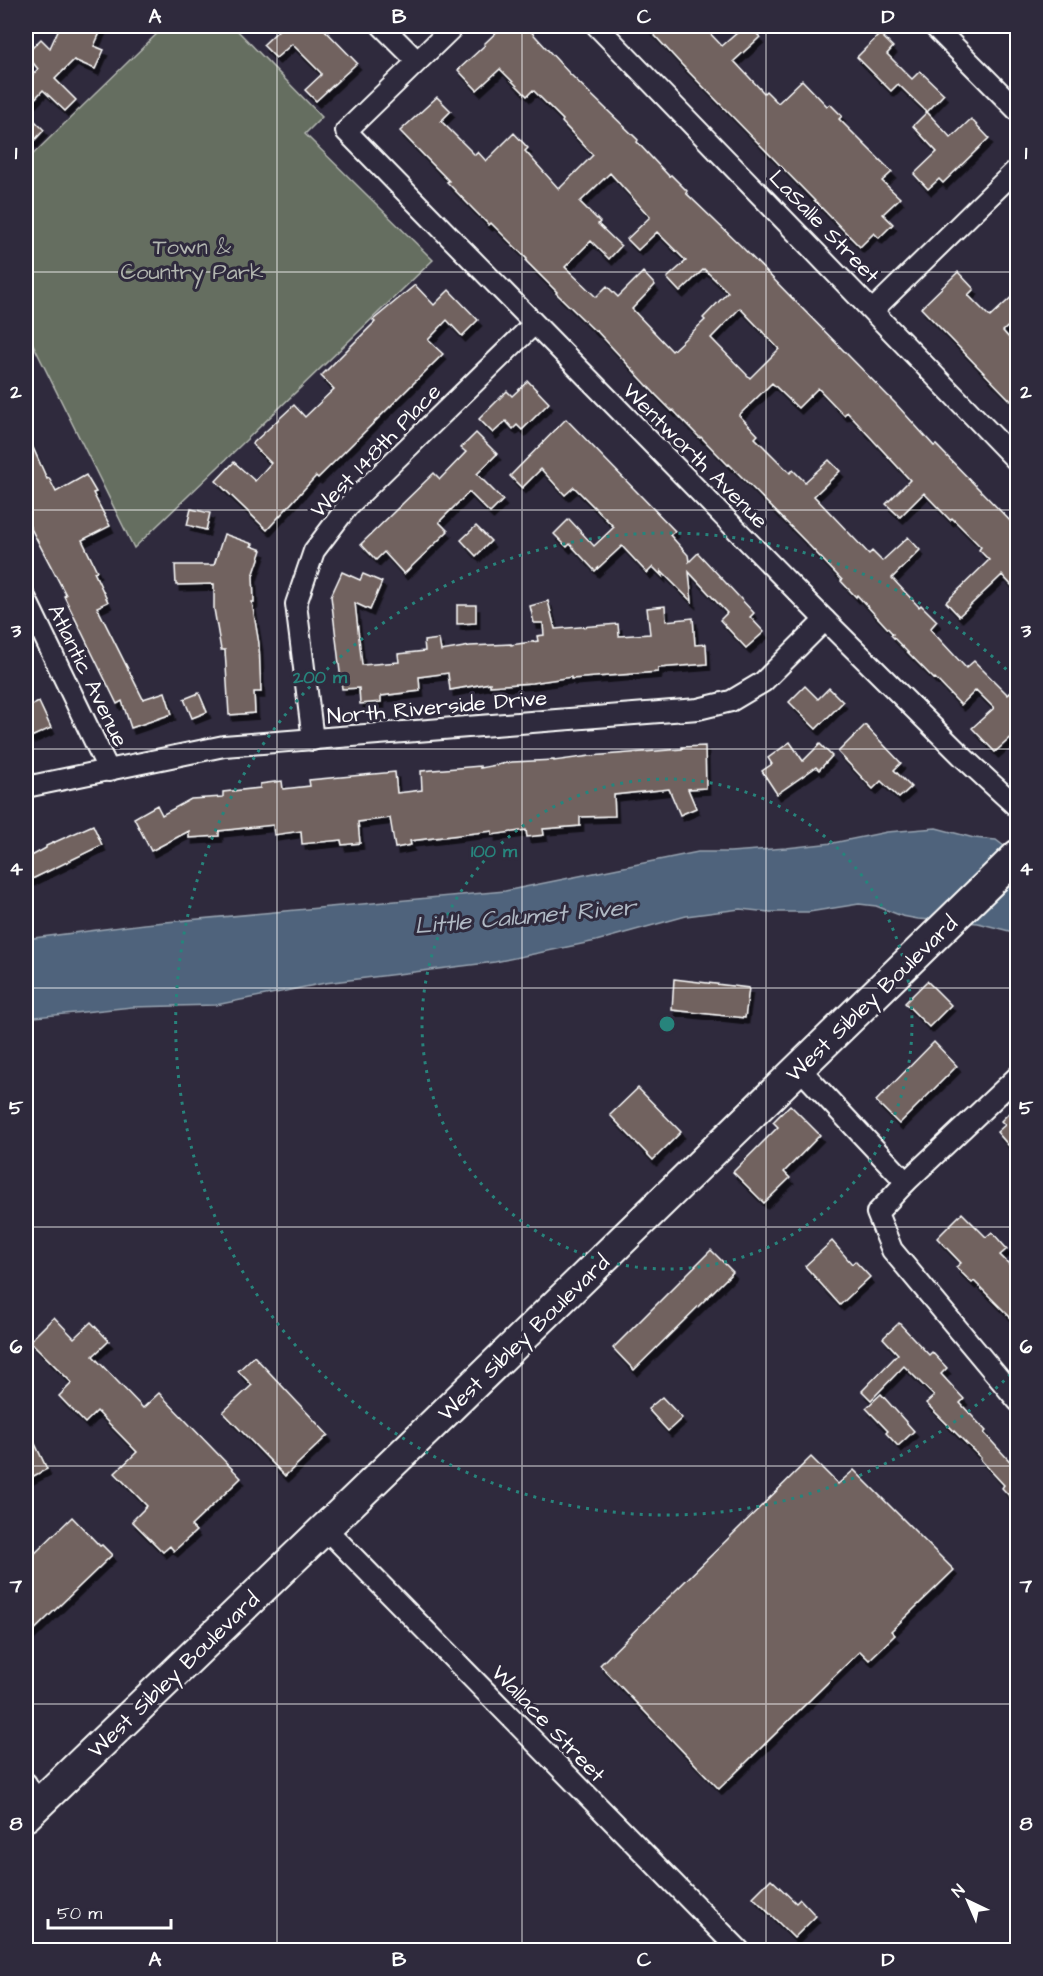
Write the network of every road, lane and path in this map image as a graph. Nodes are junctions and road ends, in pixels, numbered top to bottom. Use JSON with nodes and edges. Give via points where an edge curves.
{"nodes":[{"id":1,"x":382,"y":26,"type":"edge"},
{"id":2,"x":454,"y":26,"type":"edge"},
{"id":3,"x":597,"y":26,"type":"edge"},
{"id":4,"x":934,"y":26,"type":"edge"},
{"id":5,"x":417,"y":61,"type":"junction"},
{"id":6,"x":1017,"y":111,"type":"edge"},
{"id":7,"x":1017,"y":168,"type":"edge"},
{"id":8,"x":873,"y":310,"type":"junction"},
{"id":9,"x":534,"y":324,"type":"junction"},
{"id":10,"x":1017,"y":462,"type":"edge"},
{"id":11,"x":26,"y":599,"type":"edge"},
{"id":12,"x":825,"y":620,"type":"junction"},
{"id":13,"x":314,"y":740,"type":"junction"},
{"id":14,"x":109,"y":771,"type":"junction"},
{"id":15,"x":26,"y":787,"type":"edge"},
{"id":16,"x":1017,"y":808,"type":"edge"},
{"id":17,"x":1017,"y":855,"type":"edge"},
{"id":18,"x":800,"y":1068,"type":"junction"},
{"id":19,"x":1017,"y":1076,"type":"edge"},
{"id":20,"x":906,"y":1182,"type":"junction"},
{"id":21,"x":1017,"y":1401,"type":"edge"},
{"id":22,"x":325,"y":1528,"type":"junction"},
{"id":23,"x":30,"y":1801,"type":"edge"},
{"id":24,"x":739,"y":1950,"type":"edge"}],
"edges":[{"from":1,"to":5,"type":"street"},
{"from":2,"to":5,"type":"street"},
{"from":3,"to":8,"type":"street","name":"LaSalle Street"},
{"from":4,"to":6,"type":"street"},
{"from":5,"to":9,"type":"street","name":"Wentworth Avenue","via":[[346,131]]},
{"from":7,"to":8,"type":"street"},
{"from":8,"to":10,"type":"street","name":"LaSalle Street"},
{"from":9,"to":12,"type":"street","name":"Wentworth Avenue"},
{"from":9,"to":13,"type":"street","name":"West 148th Place","via":[[348,506],[314,551],[296,604]]},
{"from":11,"to":14,"type":"street","name":"Atlantic Avenue"},
{"from":12,"to":13,"type":"street","name":"North Riverside Drive","via":[[763,682],[731,701],[686,710]]},
{"from":12,"to":16,"type":"street","name":"Wentworth Avenue"},
{"from":13,"to":14,"type":"street","name":"North Riverside Drive","via":[[224,746]]},
{"from":14,"to":15,"type":"street","name":"North Riverside Drive"},
{"from":17,"to":18,"type":"main road","name":"West Sibley Boulevard"},
{"from":18,"to":20,"type":"street"},
{"from":18,"to":22,"type":"main road","name":"West Sibley Boulevard"},
{"from":19,"to":20,"type":"street"},
{"from":20,"to":21,"type":"street","via":[[877,1213],[892,1250]]},
{"from":22,"to":23,"type":"main road","name":"West Sibley Boulevard"},
{"from":22,"to":24,"type":"street","name":"Wallace Street"}]}
